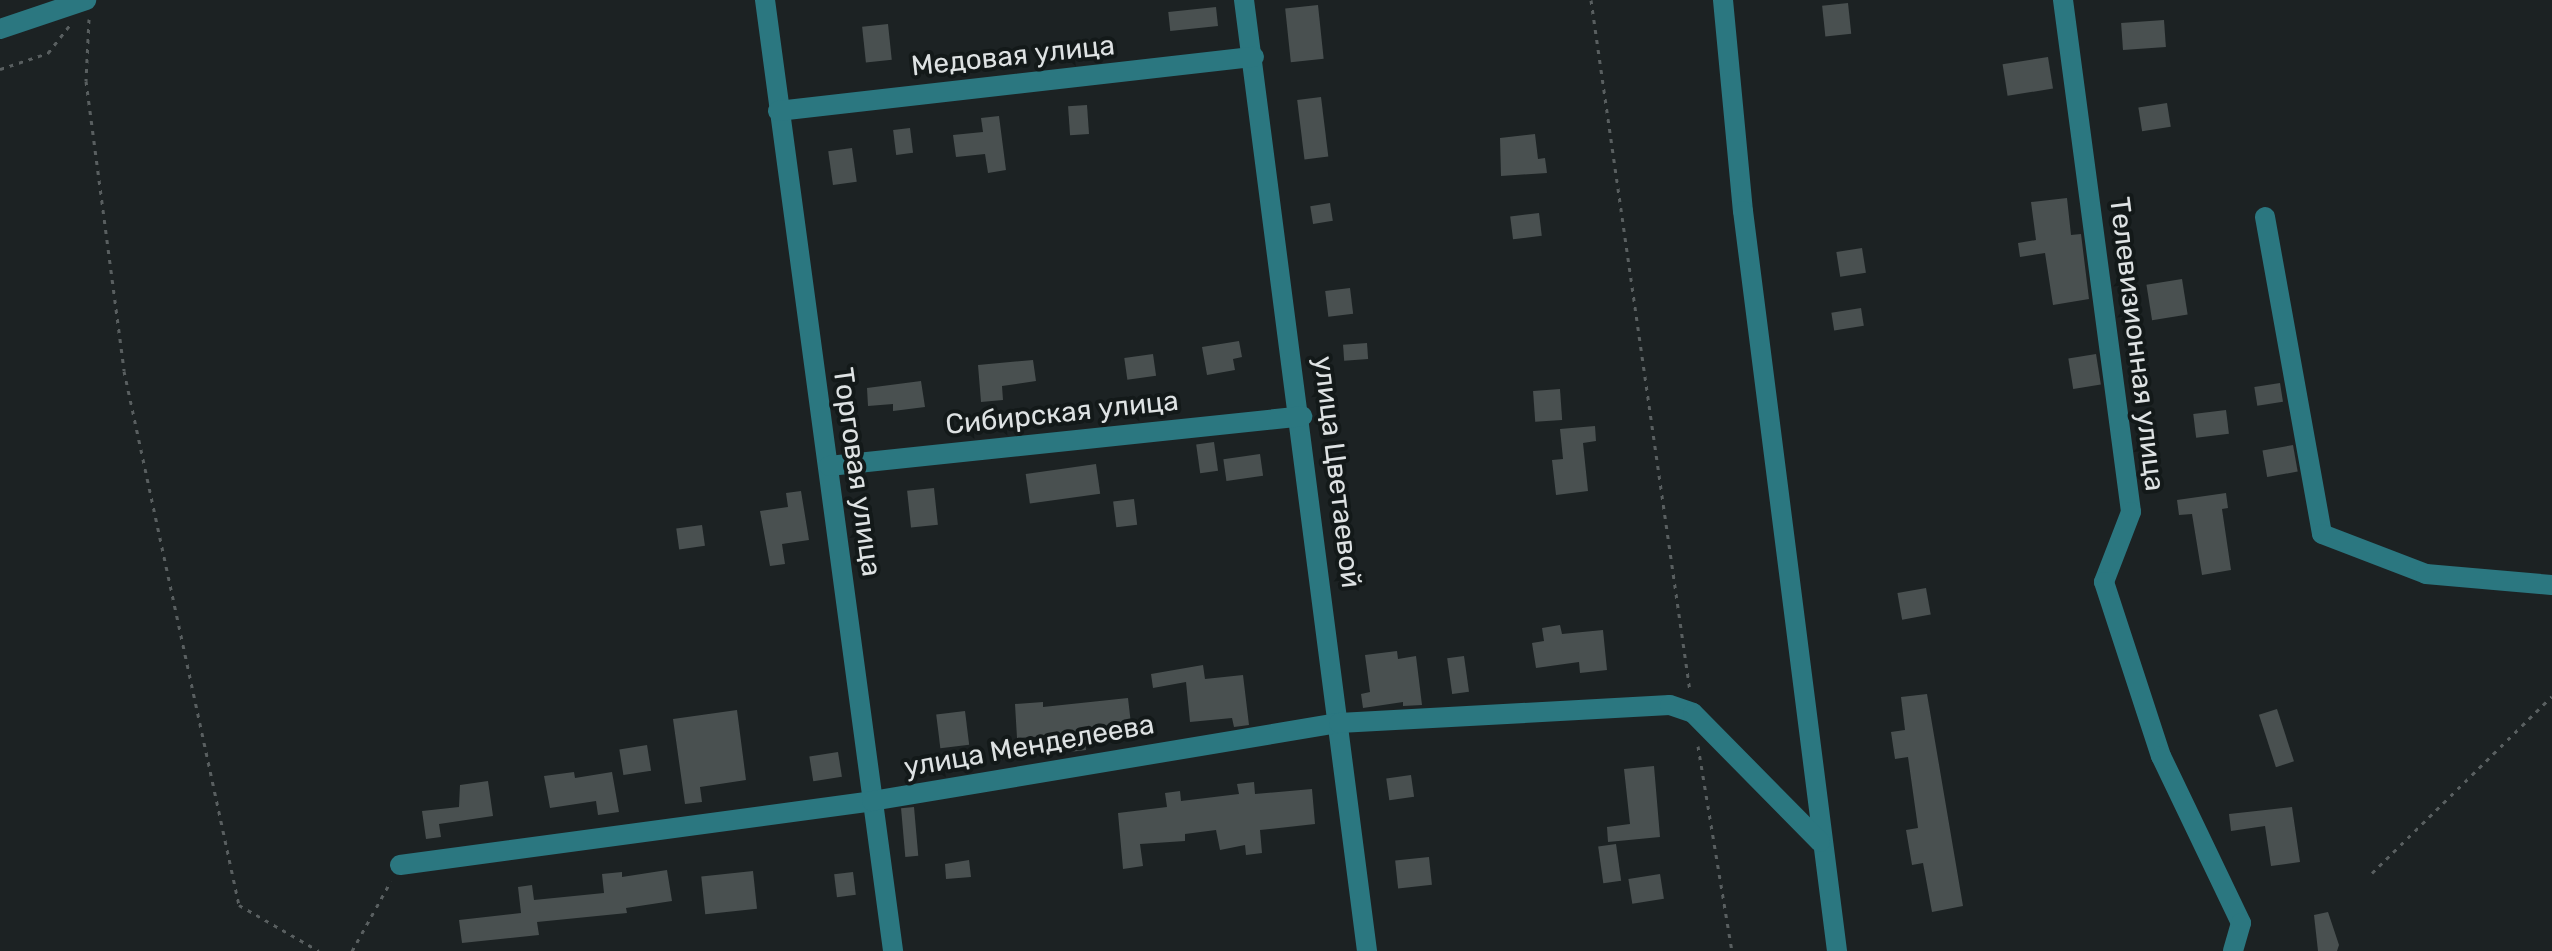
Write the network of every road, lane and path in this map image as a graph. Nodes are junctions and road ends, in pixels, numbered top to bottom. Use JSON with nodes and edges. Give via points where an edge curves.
{"nodes":[{"id":1,"x":765,"y":0,"type":"edge"},
{"id":2,"x":1244,"y":0,"type":"edge"},
{"id":3,"x":1591,"y":0,"type":"edge"},
{"id":4,"x":1723,"y":0,"type":"edge"},
{"id":5,"x":2063,"y":0,"type":"edge"},
{"id":6,"x":88,"y":7,"type":"edge"},
{"id":7,"x":73,"y":21,"type":"dead end"},
{"id":8,"x":0,"y":29,"type":"edge"},
{"id":9,"x":1254,"y":57,"type":"junction"},
{"id":10,"x":0,"y":69,"type":"edge"},
{"id":11,"x":778,"y":111,"type":"junction"},
{"id":12,"x":2265,"y":217,"type":"dead end"},
{"id":13,"x":1302,"y":416,"type":"junction"},
{"id":14,"x":829,"y":466,"type":"junction"},
{"id":15,"x":2552,"y":585,"type":"edge"},
{"id":16,"x":2552,"y":696,"type":"edge"},
{"id":17,"x":1693,"y":713,"type":"junction"},
{"id":18,"x":1339,"y":723,"type":"junction"},
{"id":19,"x":872,"y":801,"type":"junction"},
{"id":20,"x":1820,"y":842,"type":"junction"},
{"id":21,"x":400,"y":865,"type":"joint"},
{"id":22,"x":2372,"y":873,"type":"dead end"},
{"id":23,"x":319,"y":951,"type":"edge"},
{"id":24,"x":352,"y":951,"type":"edge"},
{"id":25,"x":893,"y":951,"type":"edge"},
{"id":26,"x":1367,"y":951,"type":"edge"},
{"id":27,"x":1732,"y":951,"type":"edge"},
{"id":28,"x":1837,"y":951,"type":"edge"},
{"id":29,"x":2233,"y":951,"type":"edge"}],
"edges":[{"from":1,"to":11,"type":"street","name":"Торговая улица"},
{"from":2,"to":9,"type":"street","name":"улица Цветаевой"},
{"from":3,"to":17,"type":"path"},
{"from":4,"to":20,"type":"street","via":[[1743,211]]},
{"from":5,"to":29,"type":"street","name":"Телевизионная улица","via":[[2131,512],[2104,582],[2161,756],[2241,923]]},
{"from":6,"to":8,"type":"street"},
{"from":6,"to":23,"type":"path","via":[[86,81],[124,371],[239,905]]},
{"from":7,"to":10,"type":"path","via":[[48,53]]},
{"from":9,"to":11,"type":"street","name":"Медовая улица"},
{"from":9,"to":13,"type":"street","name":"улица Цветаевой"},
{"from":11,"to":14,"type":"street","name":"Торговая улица"},
{"from":12,"to":15,"type":"street","via":[[2322,534],[2426,574]]},
{"from":13,"to":14,"type":"street","name":"Сибирская улица"},
{"from":13,"to":18,"type":"street","name":"улица Цветаевой"},
{"from":14,"to":19,"type":"street","name":"Торговая улица"},
{"from":16,"to":22,"type":"path"},
{"from":17,"to":18,"type":"street","name":"улица Менделеева","via":[[1670,705]]},
{"from":17,"to":20,"type":"street"},
{"from":17,"to":27,"type":"path"},
{"from":18,"to":19,"type":"street","name":"улица Менделеева"},
{"from":18,"to":26,"type":"street","name":"улица Цветаевой"},
{"from":19,"to":21,"type":"street","name":"улица Менделеева"},
{"from":19,"to":25,"type":"street","name":"Торговая улица"},
{"from":20,"to":28,"type":"street"},
{"from":21,"to":24,"type":"path"}]}
